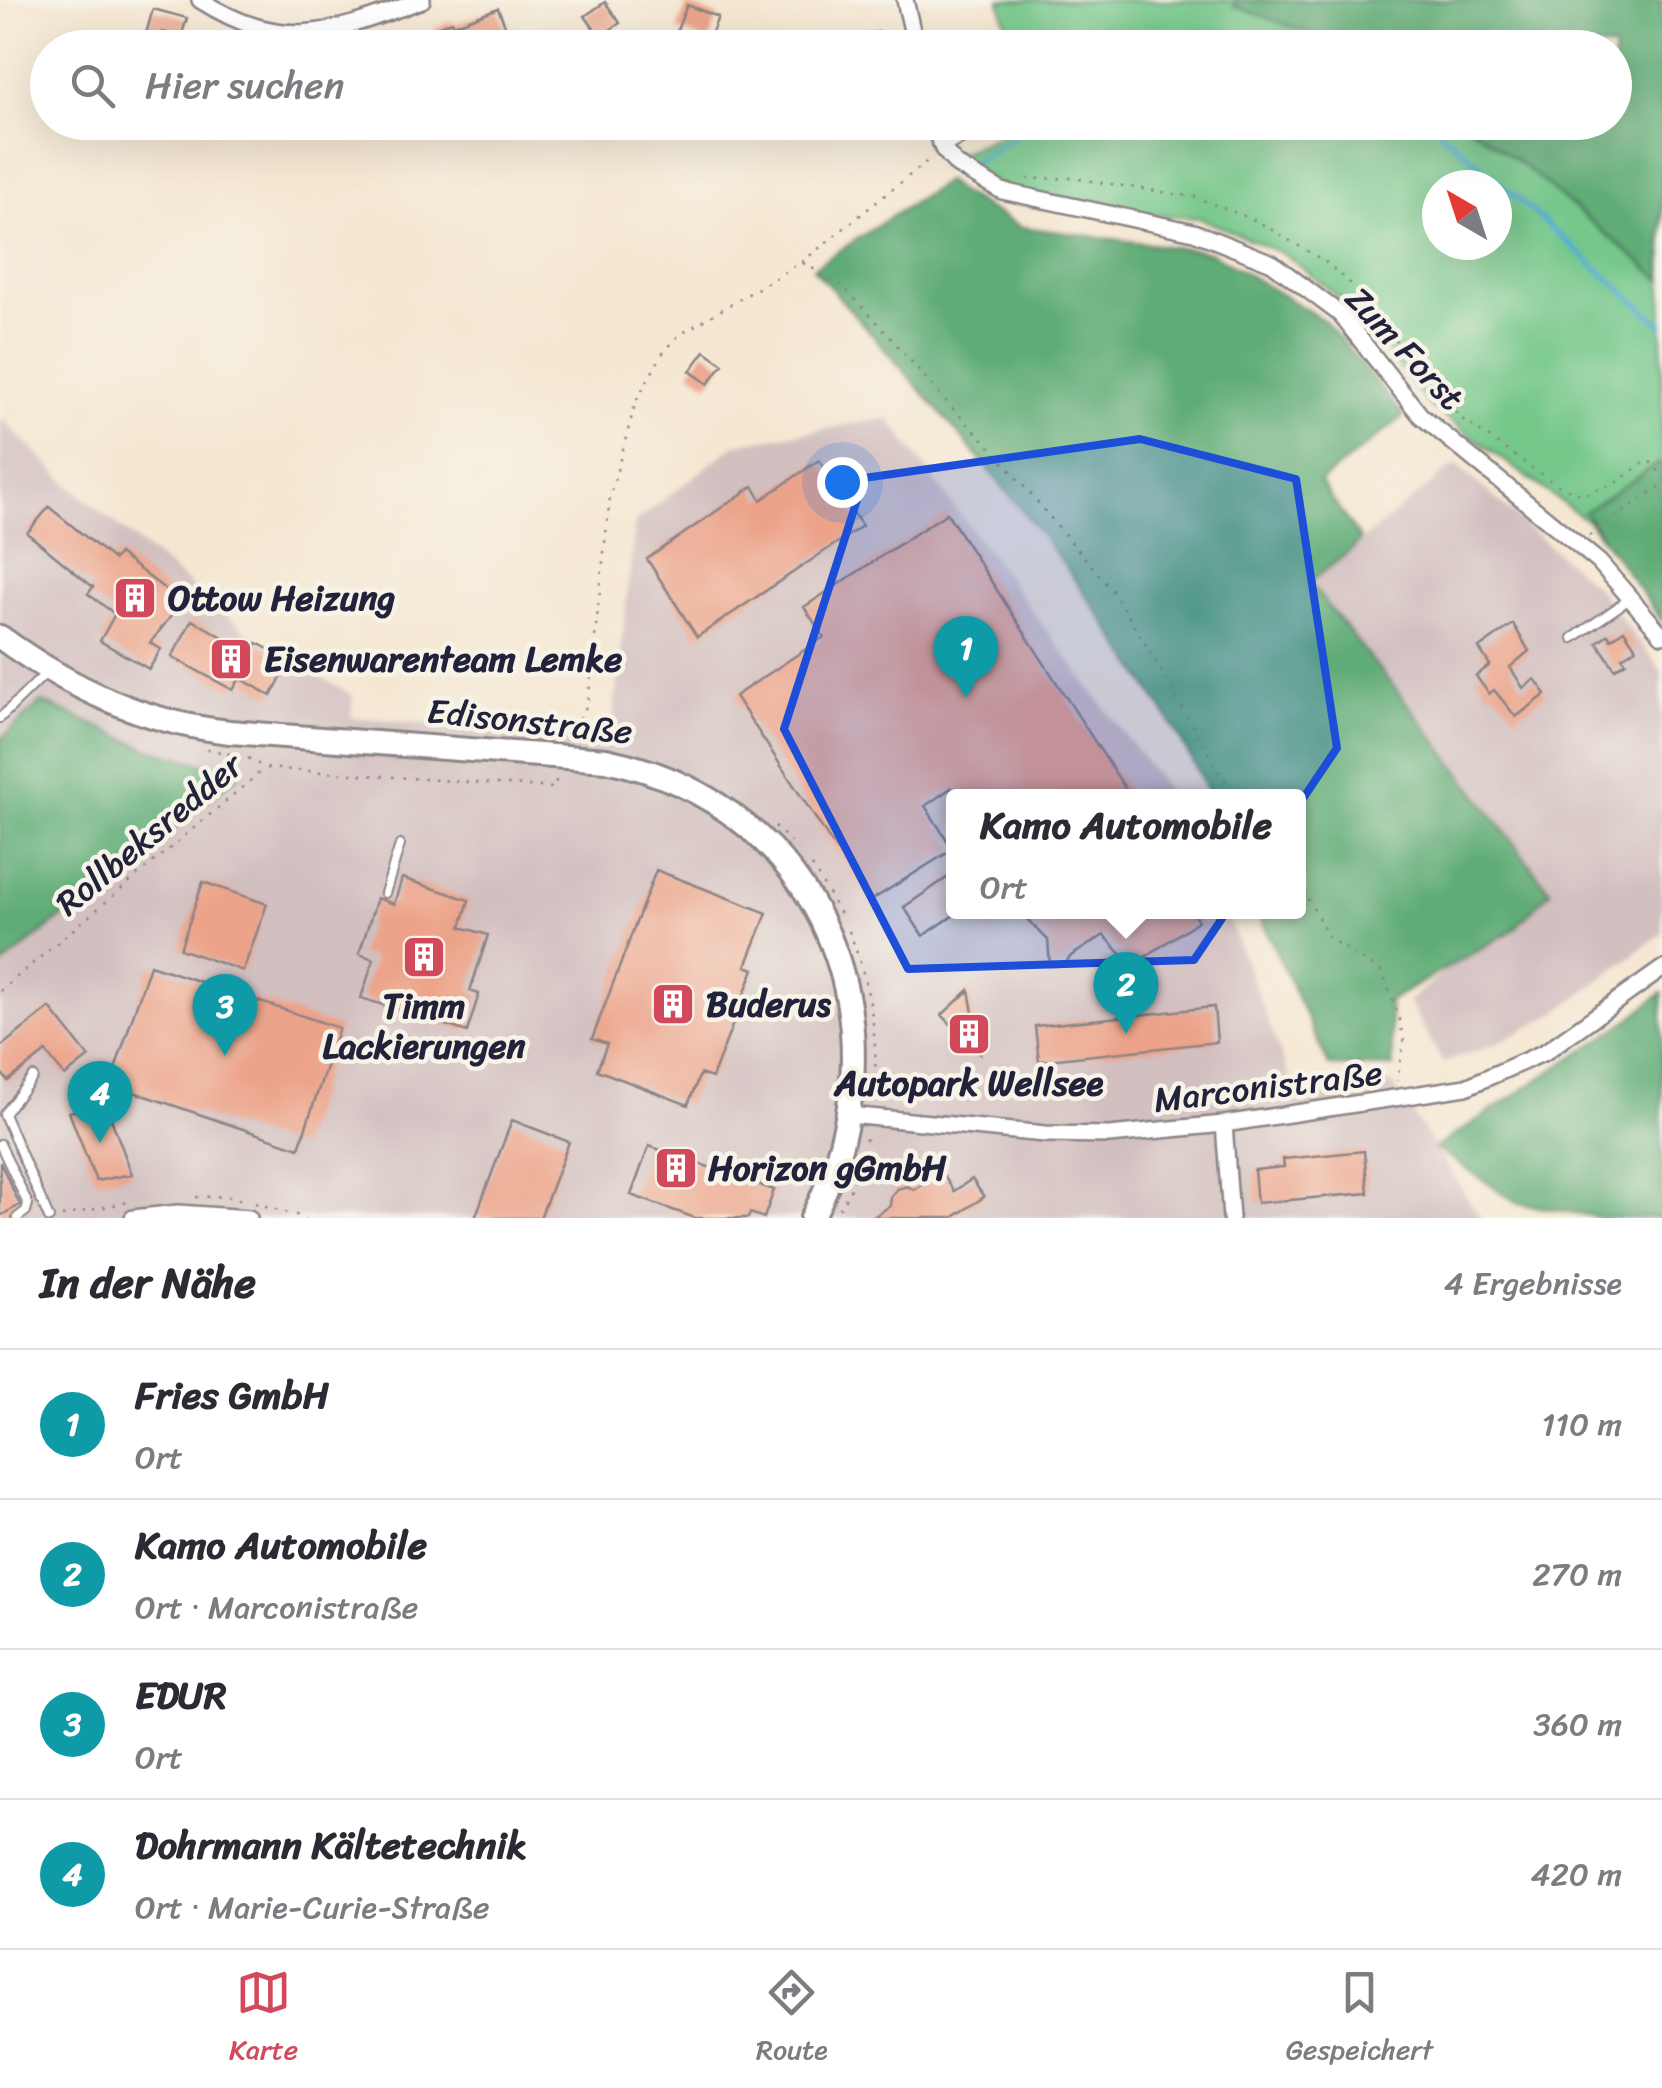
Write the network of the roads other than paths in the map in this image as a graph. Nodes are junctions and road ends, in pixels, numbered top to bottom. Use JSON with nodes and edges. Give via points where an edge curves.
{"nodes":[{"id":1,"x":200,"y":0,"type":"edge"},
{"id":2,"x":422,"y":0,"type":"edge"},
{"id":3,"x":905,"y":0,"type":"edge"},
{"id":4,"x":267,"y":30,"type":"edge"},
{"id":5,"x":321,"y":30,"type":"edge"},
{"id":6,"x":912,"y":30,"type":"edge"},
{"id":7,"x":939,"y":140,"type":"edge"},
{"id":8,"x":960,"y":140,"type":"edge"},
{"id":9,"x":943,"y":149,"type":"junction"},
{"id":10,"x":1632,"y":598,"type":"junction"},
{"id":11,"x":1662,"y":635,"type":"edge"},
{"id":12,"x":0,"y":637,"type":"edge"},
{"id":13,"x":1573,"y":638,"type":"dead end"},
{"id":14,"x":48,"y":670,"type":"junction"},
{"id":15,"x":0,"y":718,"type":"edge"},
{"id":16,"x":400,"y":845,"type":"dead end"},
{"id":17,"x":384,"y":893,"type":"dead end"},
{"id":18,"x":1662,"y":970,"type":"edge"},
{"id":19,"x":33,"y":1077,"type":"dead end"},
{"id":20,"x":860,"y":1117,"type":"junction"},
{"id":21,"x":1224,"y":1124,"type":"junction"},
{"id":22,"x":0,"y":1144,"type":"edge"},
{"id":23,"x":17,"y":1218,"type":"edge"},
{"id":24,"x":49,"y":1218,"type":"edge"},
{"id":25,"x":133,"y":1218,"type":"edge"},
{"id":26,"x":249,"y":1218,"type":"edge"},
{"id":27,"x":812,"y":1218,"type":"edge"},
{"id":28,"x":1231,"y":1218,"type":"edge"}],
"edges":[{"from":1,"to":4,"type":"street","via":[[231,20]]},
{"from":2,"to":5,"type":"street","via":[[350,27]]},
{"from":3,"to":6,"type":"street"},
{"from":7,"to":9,"type":"street"},
{"from":8,"to":9,"type":"lane"},
{"from":9,"to":10,"type":"street","name":"Zum Forst","via":[[1002,191],[1194,232],[1272,263],[1340,314],[1421,416],[1599,562]]},
{"from":10,"to":11,"type":"street","name":"Zum Forst"},
{"from":10,"to":13,"type":"lane"},
{"from":12,"to":14,"type":"street","name":"Edisonstraße"},
{"from":14,"to":15,"type":"lane"},
{"from":14,"to":20,"type":"street","name":"Edisonstraße","via":[[120,706],[208,730],[566,756],[640,767],[692,788],[744,822],[792,870],[830,933],[845,978]]},
{"from":16,"to":17,"type":"lane"},
{"from":18,"to":21,"type":"street","name":"Marconistraße","via":[[1546,1052],[1466,1087]]},
{"from":19,"to":24,"type":"lane","via":[[4,1114]]},
{"from":20,"to":21,"type":"street","name":"Marconistraße","via":[[1109,1136]]},
{"from":20,"to":27,"type":"street","name":"Edisonstraße"},
{"from":21,"to":28,"type":"street"},
{"from":22,"to":23,"type":"lane","via":[[28,1204]]},
{"from":25,"to":26,"type":"street","via":[[178,1212]]}]}
